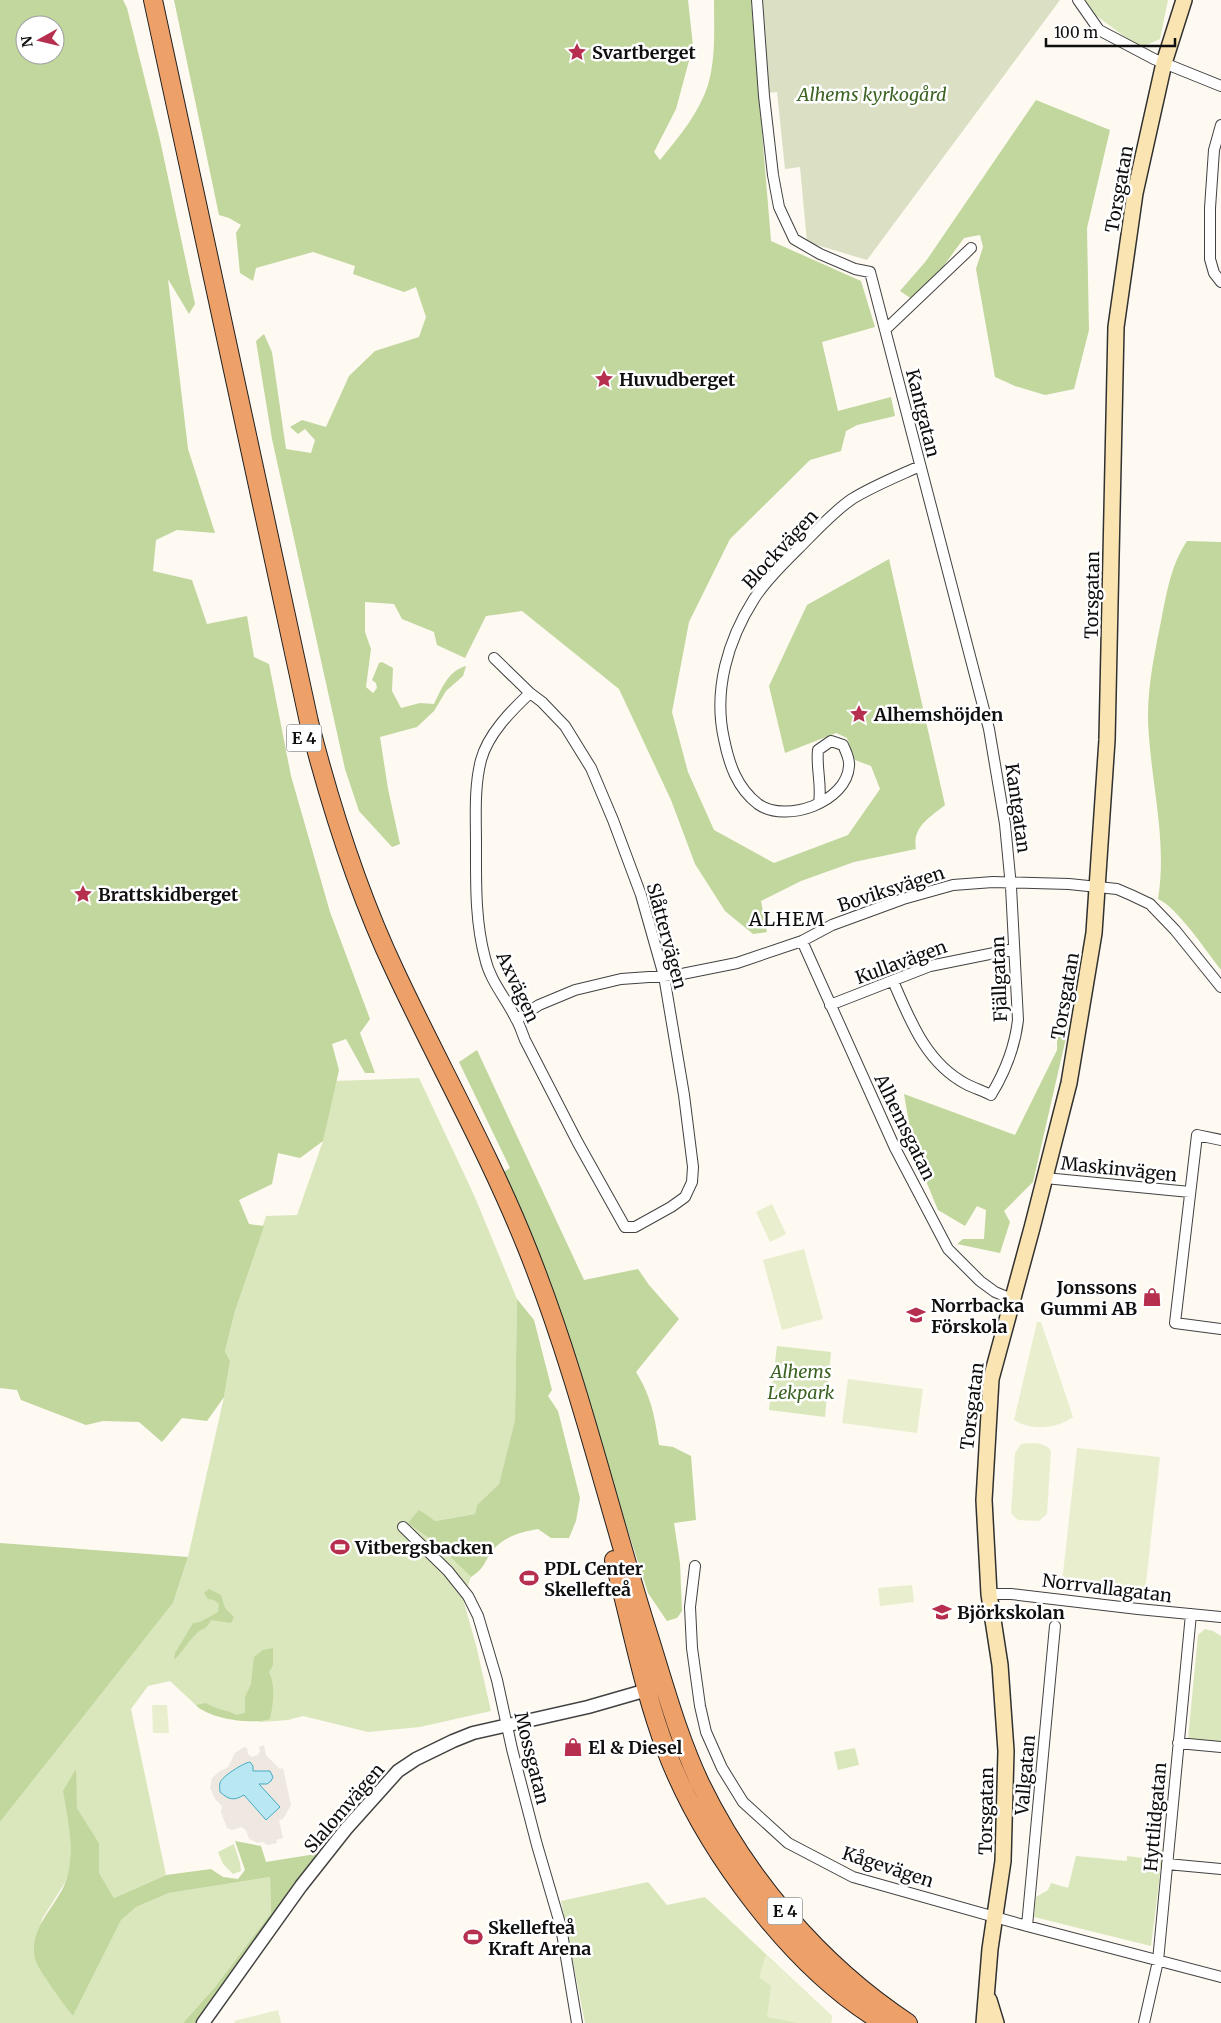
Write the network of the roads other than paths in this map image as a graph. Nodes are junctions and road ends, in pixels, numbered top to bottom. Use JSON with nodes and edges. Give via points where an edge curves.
{"nodes":[{"id":1,"x":140,"y":0,"type":"edge"},
{"id":2,"x":153,"y":0,"type":"edge"},
{"id":3,"x":757,"y":0,"type":"edge"},
{"id":4,"x":1078,"y":0,"type":"edge"},
{"id":5,"x":1184,"y":0,"type":"edge"},
{"id":6,"x":1164,"y":63,"type":"junction"},
{"id":7,"x":1221,"y":86,"type":"edge"},
{"id":8,"x":1221,"y":125,"type":"edge"},
{"id":9,"x":971,"y":248,"type":"dead end"},
{"id":10,"x":1221,"y":282,"type":"edge"},
{"id":11,"x":885,"y":330,"type":"junction"},
{"id":12,"x":920,"y":466,"type":"junction"},
{"id":13,"x":494,"y":658,"type":"dead end"},
{"id":14,"x":530,"y":693,"type":"junction"},
{"id":15,"x":819,"y":803,"type":"junction"},
{"id":16,"x":1011,"y":882,"type":"junction"},
{"id":17,"x":1097,"y":887,"type":"junction"},
{"id":18,"x":802,"y":941,"type":"junction"},
{"id":19,"x":1014,"y":948,"type":"junction"},
{"id":20,"x":664,"y":976,"type":"junction"},
{"id":21,"x":893,"y":981,"type":"junction"},
{"id":22,"x":1221,"y":987,"type":"edge"},
{"id":23,"x":830,"y":1005,"type":"junction"},
{"id":24,"x":517,"y":1019,"type":"junction"},
{"id":25,"x":1221,"y":1140,"type":"edge"},
{"id":26,"x":1045,"y":1178,"type":"junction"},
{"id":27,"x":1190,"y":1192,"type":"junction"},
{"id":28,"x":625,"y":1227,"type":"joint"},
{"id":29,"x":1012,"y":1299,"type":"junction"},
{"id":30,"x":1221,"y":1329,"type":"edge"},
{"id":31,"x":403,"y":1527,"type":"dead end"},
{"id":32,"x":695,"y":1566,"type":"dead end"},
{"id":33,"x":989,"y":1594,"type":"junction"},
{"id":34,"x":1191,"y":1614,"type":"junction"},
{"id":35,"x":1221,"y":1617,"type":"edge"},
{"id":36,"x":1055,"y":1626,"type":"dead end"},
{"id":37,"x":656,"y":1688,"type":"junction"},
{"id":38,"x":508,"y":1725,"type":"junction"},
{"id":39,"x":1178,"y":1744,"type":"junction"},
{"id":40,"x":1221,"y":1747,"type":"edge"},
{"id":41,"x":1167,"y":1864,"type":"junction"},
{"id":42,"x":1221,"y":1869,"type":"edge"},
{"id":43,"x":995,"y":1917,"type":"junction"},
{"id":44,"x":1027,"y":1926,"type":"junction"},
{"id":45,"x":1158,"y":1961,"type":"junction"},
{"id":46,"x":1221,"y":1977,"type":"edge"},
{"id":47,"x":987,"y":1994,"type":"junction"},
{"id":48,"x":203,"y":2023,"type":"edge"},
{"id":49,"x":577,"y":2023,"type":"edge"},
{"id":50,"x":884,"y":2023,"type":"edge"},
{"id":51,"x":908,"y":2023,"type":"edge"},
{"id":52,"x":984,"y":2023,"type":"edge"},
{"id":53,"x":996,"y":2023,"type":"edge"},
{"id":54,"x":1144,"y":2023,"type":"edge"}],
"edges":[{"from":1,"to":37,"type":"highway","number":"E 4","via":[[169,117],[296,708],[328,822],[385,969],[504,1214],[539,1300],[558,1354]]},
{"from":2,"to":37,"type":"highway","number":"E 4","via":[[300,687],[334,815],[394,968],[497,1179],[535,1267],[572,1376]]},
{"from":3,"to":11,"type":"street","name":"Kantgatan","via":[[773,175],[779,207],[794,239],[820,254],[870,272]]},
{"from":4,"to":6,"type":"street","via":[[1099,30]]},
{"from":5,"to":6,"type":"main road","name":"Torsgatan"},
{"from":6,"to":7,"type":"street"},
{"from":6,"to":17,"type":"main road","name":"Torsgatan","via":[[1135,193],[1116,326],[1108,740]]},
{"from":8,"to":10,"type":"street","via":[[1214,150],[1210,208],[1210,259]]},
{"from":9,"to":11,"type":"street"},
{"from":11,"to":12,"type":"street","name":"Kantgatan"},
{"from":12,"to":15,"type":"street","name":"Blockvägen","via":[[852,500],[818,528],[755,597],[738,628],[724,665],[720,704],[722,730],[735,776],[760,805],[778,812],[796,811]]},
{"from":12,"to":16,"type":"street","name":"Kantgatan","via":[[989,729]]},
{"from":13,"to":14,"type":"street","name":"Slåttervägen"},
{"from":14,"to":20,"type":"street","name":"Slåttervägen","via":[[565,726],[590,768],[641,895]]},
{"from":14,"to":24,"type":"street","name":"Axvägen","via":[[515,706],[489,742],[481,760],[476,814],[476,888],[485,959],[493,981]]},
{"from":15,"to":15,"type":"street","name":"Blockvägen","via":[[836,792],[846,779],[849,767],[843,745],[831,741],[818,750]]},
{"from":16,"to":17,"type":"street","name":"Boviksvägen"},
{"from":16,"to":18,"type":"street","name":"Boviksvägen","via":[[952,886],[903,899],[832,925]]},
{"from":16,"to":19,"type":"street","name":"Fjällgatan"},
{"from":17,"to":22,"type":"street","name":"Boviksvägen","via":[[1117,889],[1150,904]]},
{"from":17,"to":26,"type":"main road","name":"Torsgatan","via":[[1094,933],[1069,1083]]},
{"from":18,"to":20,"type":"street","name":"Boviksvägen","via":[[737,963]]},
{"from":18,"to":23,"type":"street","name":"Alhemsgatan"},
{"from":19,"to":21,"type":"street","name":"Kullavägen","via":[[930,966]]},
{"from":19,"to":21,"type":"street","name":"Fjällgatan","via":[[1018,991],[1016,1033],[991,1094],[964,1084],[927,1051]]},
{"from":20,"to":24,"type":"street","name":"Boviksvägen","via":[[621,979],[575,990],[539,1005]]},
{"from":20,"to":28,"type":"street","name":"Slåttervägen","via":[[684,1095],[692,1182],[685,1197],[671,1208],[635,1227]]},
{"from":21,"to":23,"type":"street","name":"Kullavägen"},
{"from":23,"to":29,"type":"street","name":"Alhemsgatan","via":[[895,1148],[948,1249],[980,1281]]},
{"from":24,"to":28,"type":"street","name":"Axvägen","via":[[578,1143]]},
{"from":25,"to":27,"type":"street","name":"Maskinvägen","via":[[1197,1135]]},
{"from":26,"to":27,"type":"street","name":"Maskinvägen"},
{"from":26,"to":29,"type":"main road","name":"Torsgatan"},
{"from":27,"to":30,"type":"street","name":"Maskinvägen","via":[[1175,1323]]},
{"from":29,"to":33,"type":"main road","name":"Torsgatan","via":[[991,1379],[984,1500]]},
{"from":31,"to":38,"type":"street","name":"Mossgatan","via":[[448,1570],[468,1596],[480,1623]]},
{"from":32,"to":43,"type":"street","name":"Kågevägen","via":[[690,1607],[700,1706],[706,1732],[722,1768],[743,1802],[788,1843],[854,1877]]},
{"from":33,"to":34,"type":"street","name":"Norrvallagatan"},
{"from":33,"to":43,"type":"main road","name":"Torsgatan","via":[[1000,1665],[1006,1751],[1003,1861]]},
{"from":34,"to":35,"type":"street","name":"Norrvallagatan"},
{"from":34,"to":39,"type":"street","name":"Hyttlidgatan"},
{"from":36,"to":44,"type":"street","name":"Vallgatan"},
{"from":37,"to":38,"type":"street","name":"Slalomvägen"},
{"from":37,"to":50,"type":"highway","number":"E 4","via":[[661,1735],[682,1787],[698,1819],[744,1890],[828,1984]]},
{"from":37,"to":51,"type":"highway","number":"E 4","via":[[718,1817],[758,1878],[797,1926],[842,1973]]},
{"from":38,"to":48,"type":"street","name":"Slalomvägen","via":[[452,1740],[416,1759],[387,1783],[302,1886]]},
{"from":38,"to":49,"type":"street","name":"Mossgatan","via":[[517,1772],[561,1927]]},
{"from":39,"to":40,"type":"street"},
{"from":39,"to":41,"type":"street","name":"Hyttlidgatan"},
{"from":41,"to":42,"type":"street"},
{"from":41,"to":45,"type":"street","name":"Hyttlidgatan"},
{"from":43,"to":44,"type":"street","name":"Kågevägen"},
{"from":43,"to":47,"type":"main road","name":"Torsgatan"},
{"from":44,"to":45,"type":"street","name":"Kågevägen"},
{"from":45,"to":46,"type":"street","name":"Kågevägen"},
{"from":45,"to":54,"type":"street","name":"Hyttlidgatan"},
{"from":47,"to":52,"type":"main road","name":"Torsgatan"},
{"from":47,"to":53,"type":"main road","name":"Torsgatan"}]}
